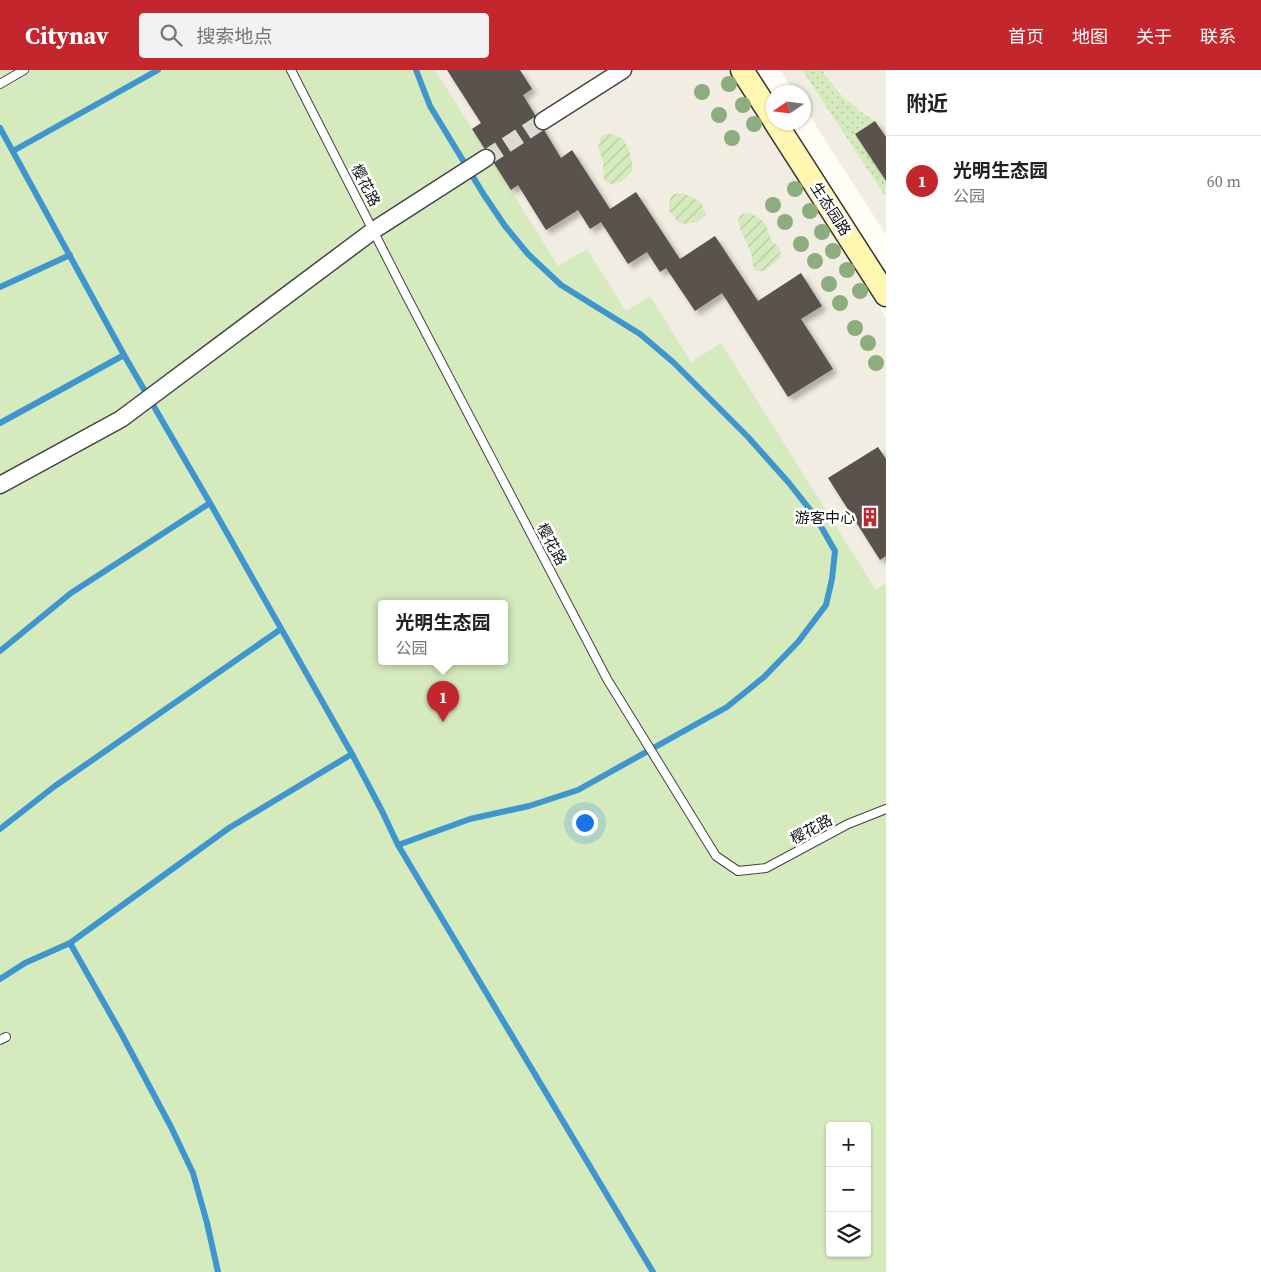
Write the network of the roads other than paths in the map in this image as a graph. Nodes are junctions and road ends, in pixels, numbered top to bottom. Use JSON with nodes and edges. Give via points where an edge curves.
{"nodes":[{"id":1,"x":24,"y":70,"type":"edge"},
{"id":2,"x":291,"y":70,"type":"edge"},
{"id":3,"x":623,"y":70,"type":"edge"},
{"id":4,"x":742,"y":70,"type":"edge"},
{"id":5,"x":759,"y":70,"type":"edge"},
{"id":6,"x":0,"y":84,"type":"edge"},
{"id":7,"x":769,"y":85,"type":"edge"},
{"id":8,"x":766,"y":108,"type":"edge"},
{"id":9,"x":543,"y":121,"type":"tunnel mouth"},
{"id":10,"x":780,"y":130,"type":"edge"},
{"id":11,"x":798,"y":130,"type":"edge"},
{"id":12,"x":486,"y":158,"type":"tunnel mouth"},
{"id":13,"x":374,"y":230,"type":"junction"},
{"id":14,"x":886,"y":267,"type":"edge"},
{"id":15,"x":886,"y":295,"type":"edge"},
{"id":16,"x":0,"y":485,"type":"edge"},
{"id":17,"x":886,"y":809,"type":"edge"}],
"edges":[{"from":1,"to":6,"type":"lane"},
{"from":2,"to":13,"type":"lane","name":"樱花路"},
{"from":3,"to":9,"type":"street"},
{"from":4,"to":8,"type":"street","name":"生态园路"},
{"from":5,"to":7,"type":"street"},
{"from":10,"to":15,"type":"street","name":"生态园路"},
{"from":11,"to":14,"type":"street","name":"生态园路"},
{"from":12,"to":13,"type":"street"},
{"from":13,"to":16,"type":"street","via":[[120,418]]},
{"from":13,"to":17,"type":"lane","name":"樱花路","via":[[607,679],[716,856],[738,871],[766,868],[848,824]]}]}
